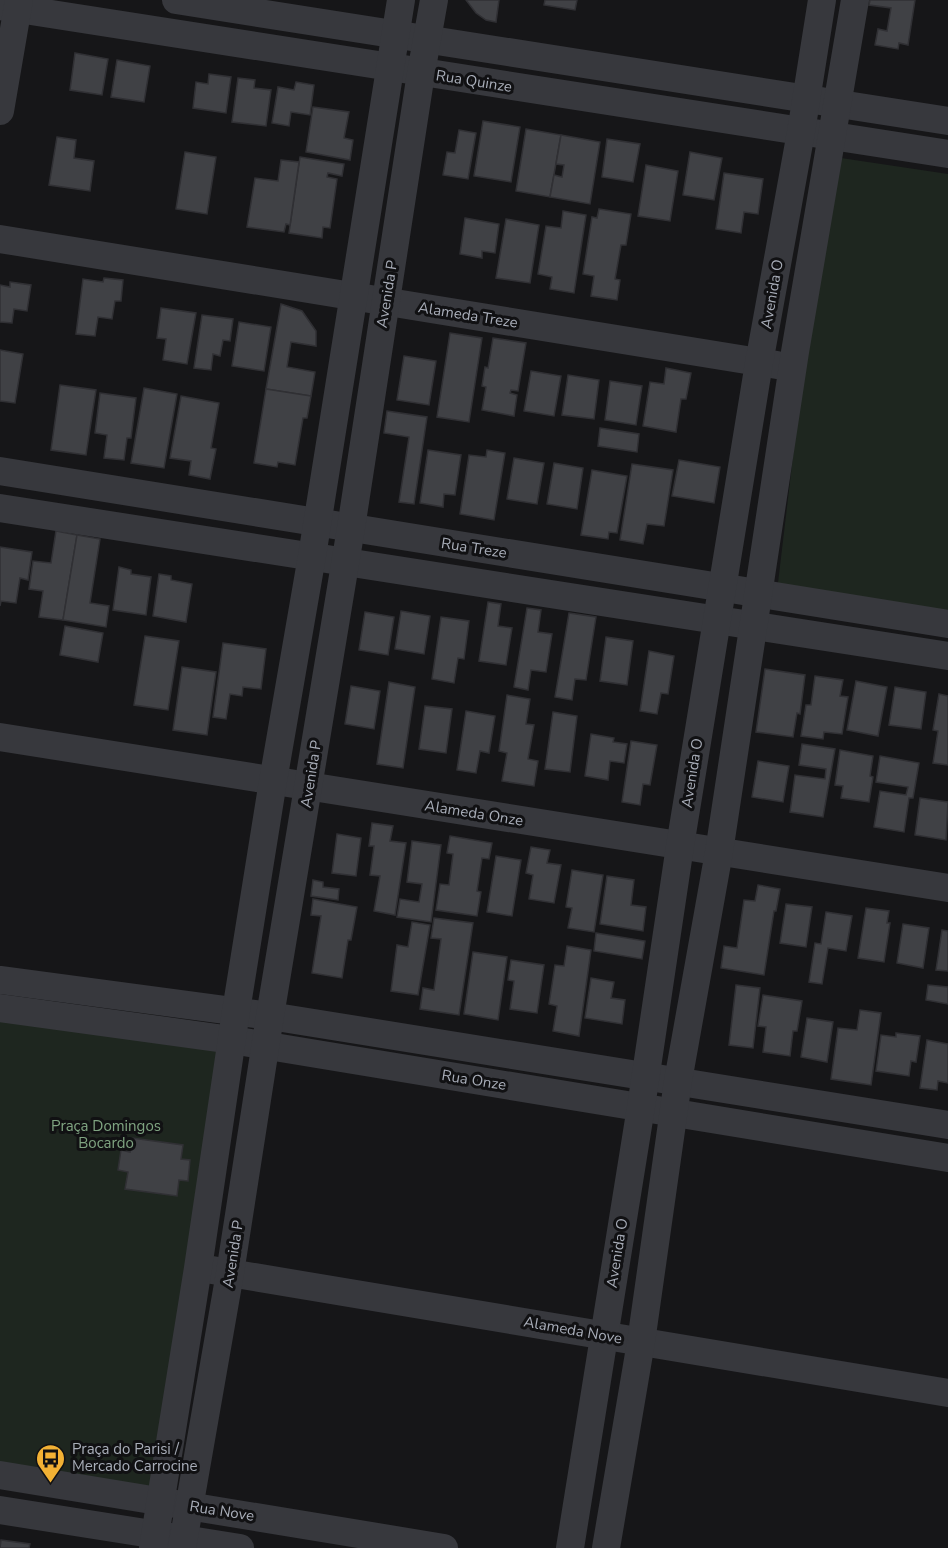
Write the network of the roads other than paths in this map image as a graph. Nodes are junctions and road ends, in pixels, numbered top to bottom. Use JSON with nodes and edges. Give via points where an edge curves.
{"nodes":[{"id":1,"x":176,"y":0,"type":"edge"},
{"id":2,"x":401,"y":0,"type":"edge"},
{"id":3,"x":434,"y":0,"type":"edge"},
{"id":4,"x":822,"y":0,"type":"edge"},
{"id":5,"x":855,"y":0,"type":"edge"},
{"id":6,"x":12,"y":5,"type":"edge"},
{"id":7,"x":395,"y":33,"type":"junction"},
{"id":8,"x":427,"y":38,"type":"junction"},
{"id":9,"x":390,"y":68,"type":"junction"},
{"id":10,"x":421,"y":73,"type":"junction"},
{"id":11,"x":807,"y":99,"type":"junction"},
{"id":12,"x":838,"y":104,"type":"junction"},
{"id":13,"x":0,"y":111,"type":"edge"},
{"id":14,"x":948,"y":121,"type":"edge"},
{"id":15,"x":801,"y":132,"type":"junction"},
{"id":16,"x":832,"y":137,"type":"junction"},
{"id":17,"x":948,"y":154,"type":"edge"},
{"id":18,"x":0,"y":239,"type":"edge"},
{"id":19,"x":352,"y":296,"type":"junction"},
{"id":20,"x":386,"y":302,"type":"junction"},
{"id":21,"x":759,"y":363,"type":"junction"},
{"id":22,"x":793,"y":368,"type":"junction"},
{"id":23,"x":0,"y":471,"type":"edge"},
{"id":24,"x":0,"y":508,"type":"edge"},
{"id":25,"x":317,"y":523,"type":"junction"},
{"id":26,"x":351,"y":528,"type":"junction"},
{"id":27,"x":312,"y":556,"type":"junction"},
{"id":28,"x":346,"y":561,"type":"junction"},
{"id":29,"x":723,"y":588,"type":"junction"},
{"id":30,"x":759,"y":593,"type":"junction"},
{"id":31,"x":718,"y":620,"type":"junction"},
{"id":32,"x":948,"y":624,"type":"edge"},
{"id":33,"x":754,"y":625,"type":"junction"},
{"id":34,"x":948,"y":656,"type":"edge"},
{"id":35,"x":0,"y":737,"type":"edge"},
{"id":36,"x":273,"y":781,"type":"junction"},
{"id":37,"x":309,"y":786,"type":"junction"},
{"id":38,"x":680,"y":846,"type":"junction"},
{"id":39,"x":719,"y":852,"type":"junction"},
{"id":40,"x":948,"y":888,"type":"edge"},
{"id":41,"x":0,"y":980,"type":"edge"},
{"id":42,"x":0,"y":1008,"type":"edge"},
{"id":43,"x":236,"y":1011,"type":"junction"},
{"id":44,"x":270,"y":1016,"type":"junction"},
{"id":45,"x":232,"y":1040,"type":"junction"},
{"id":46,"x":266,"y":1046,"type":"junction"},
{"id":47,"x":645,"y":1076,"type":"junction"},
{"id":48,"x":678,"y":1081,"type":"junction"},
{"id":49,"x":641,"y":1107,"type":"junction"},
{"id":50,"x":674,"y":1113,"type":"junction"},
{"id":51,"x":948,"y":1125,"type":"edge"},
{"id":52,"x":948,"y":1158,"type":"edge"},
{"id":53,"x":198,"y":1268,"type":"junction"},
{"id":54,"x":230,"y":1273,"type":"junction"},
{"id":55,"x":603,"y":1335,"type":"junction"},
{"id":56,"x":641,"y":1342,"type":"junction"},
{"id":57,"x":948,"y":1393,"type":"edge"},
{"id":58,"x":0,"y":1475,"type":"edge"},
{"id":59,"x":175,"y":1503,"type":"junction"},
{"id":60,"x":0,"y":1510,"type":"edge"},
{"id":61,"x":154,"y":1541,"type":"edge"},
{"id":62,"x":183,"y":1544,"type":"edge"},
{"id":63,"x":240,"y":1548,"type":"edge"},
{"id":64,"x":444,"y":1548,"type":"edge"},
{"id":65,"x":570,"y":1548,"type":"edge"},
{"id":66,"x":606,"y":1548,"type":"edge"}],
"edges":[{"from":1,"to":7,"type":"street"},
{"from":2,"to":7,"type":"street","name":"Avenida P"},
{"from":3,"to":8,"type":"street","name":"Avenida P"},
{"from":4,"to":11,"type":"street","name":"Avenida O"},
{"from":5,"to":12,"type":"street"},
{"from":6,"to":9,"type":"street","name":"Rua Quinze"},
{"from":6,"to":13,"type":"street"},
{"from":7,"to":8,"type":"street"},
{"from":7,"to":9,"type":"street","name":"Avenida P"},
{"from":8,"to":10,"type":"street","name":"Avenida P"},
{"from":8,"to":11,"type":"street"},
{"from":9,"to":10,"type":"street","name":"Rua Quinze"},
{"from":9,"to":19,"type":"street","name":"Avenida P"},
{"from":10,"to":15,"type":"street","name":"Rua Quinze"},
{"from":10,"to":20,"type":"street","name":"Avenida P"},
{"from":11,"to":12,"type":"street"},
{"from":11,"to":15,"type":"street","name":"Avenida O"},
{"from":12,"to":14,"type":"street"},
{"from":12,"to":16,"type":"street"},
{"from":15,"to":16,"type":"street","name":"Rua Quinze"},
{"from":15,"to":21,"type":"street","name":"Avenida O"},
{"from":16,"to":17,"type":"street","name":"Rua Quinze"},
{"from":16,"to":22,"type":"street"},
{"from":18,"to":19,"type":"street","name":"Alameda Treze"},
{"from":19,"to":20,"type":"street","name":"Alameda Treze"},
{"from":19,"to":25,"type":"street","name":"Avenida P"},
{"from":20,"to":21,"type":"street","name":"Alameda Treze"},
{"from":20,"to":26,"type":"street","name":"Avenida P"},
{"from":21,"to":22,"type":"street","name":"Alameda Treze"},
{"from":21,"to":29,"type":"street","name":"Avenida O"},
{"from":22,"to":30,"type":"street"},
{"from":23,"to":25,"type":"street","name":"Rua Treze"},
{"from":24,"to":27,"type":"street"},
{"from":25,"to":26,"type":"street","name":"Rua Treze"},
{"from":25,"to":27,"type":"street","name":"Avenida P"},
{"from":26,"to":28,"type":"street","name":"Avenida P"},
{"from":26,"to":29,"type":"street","name":"Rua Treze"},
{"from":27,"to":28,"type":"street"},
{"from":27,"to":36,"type":"street","name":"Avenida P"},
{"from":28,"to":31,"type":"street"},
{"from":28,"to":37,"type":"street","name":"Avenida P"},
{"from":29,"to":30,"type":"street","name":"Rua Treze"},
{"from":29,"to":31,"type":"street","name":"Avenida O"},
{"from":30,"to":32,"type":"street","name":"Rua Treze"},
{"from":30,"to":33,"type":"street"},
{"from":31,"to":33,"type":"street"},
{"from":31,"to":38,"type":"street","name":"Avenida O"},
{"from":33,"to":34,"type":"street"},
{"from":33,"to":39,"type":"street"},
{"from":35,"to":36,"type":"street","name":"Alameda Onze"},
{"from":36,"to":37,"type":"street","name":"Alameda Onze"},
{"from":36,"to":43,"type":"street","name":"Avenida P"},
{"from":37,"to":38,"type":"street","name":"Alameda Onze"},
{"from":37,"to":44,"type":"street","name":"Avenida P"},
{"from":38,"to":39,"type":"street","name":"Alameda Onze"},
{"from":38,"to":47,"type":"street","name":"Avenida O"},
{"from":39,"to":40,"type":"street","name":"Alameda Onze"},
{"from":39,"to":48,"type":"street"},
{"from":41,"to":43,"type":"street","name":"Rua Onze"},
{"from":42,"to":45,"type":"street","name":"Rua Onze"},
{"from":43,"to":44,"type":"street","name":"Rua Onze"},
{"from":43,"to":45,"type":"street","name":"Avenida P"},
{"from":44,"to":46,"type":"street","name":"Avenida P"},
{"from":44,"to":47,"type":"street","name":"Rua Onze"},
{"from":45,"to":46,"type":"street","name":"Rua Onze"},
{"from":45,"to":53,"type":"street","name":"Avenida P"},
{"from":46,"to":49,"type":"street","name":"Rua Onze"},
{"from":46,"to":54,"type":"street","name":"Avenida P"},
{"from":47,"to":48,"type":"street","name":"Rua Onze"},
{"from":47,"to":49,"type":"street","name":"Avenida O"},
{"from":48,"to":50,"type":"street"},
{"from":48,"to":51,"type":"street","name":"Rua Onze"},
{"from":49,"to":50,"type":"street","name":"Rua Onze"},
{"from":49,"to":55,"type":"street","name":"Avenida O"},
{"from":50,"to":52,"type":"street","name":"Rua Onze"},
{"from":50,"to":56,"type":"street"},
{"from":53,"to":54,"type":"street","name":"Alameda Nove"},
{"from":53,"to":59,"type":"street","name":"Avenida P"},
{"from":54,"to":55,"type":"street","name":"Alameda Nove"},
{"from":54,"to":59,"type":"street","name":"Avenida P"},
{"from":55,"to":56,"type":"street","name":"Alameda Nove"},
{"from":55,"to":65,"type":"street","name":"Avenida O"},
{"from":56,"to":57,"type":"street","name":"Alameda Nove"},
{"from":56,"to":66,"type":"street"},
{"from":58,"to":59,"type":"street","name":"Rua Nove"},
{"from":59,"to":61,"type":"street","name":"Avenida P"},
{"from":59,"to":62,"type":"street","name":"Avenida P"},
{"from":59,"to":64,"type":"street","name":"Rua Nove"},
{"from":60,"to":61,"type":"street"},
{"from":61,"to":62,"type":"street"},
{"from":62,"to":63,"type":"street"}]}
